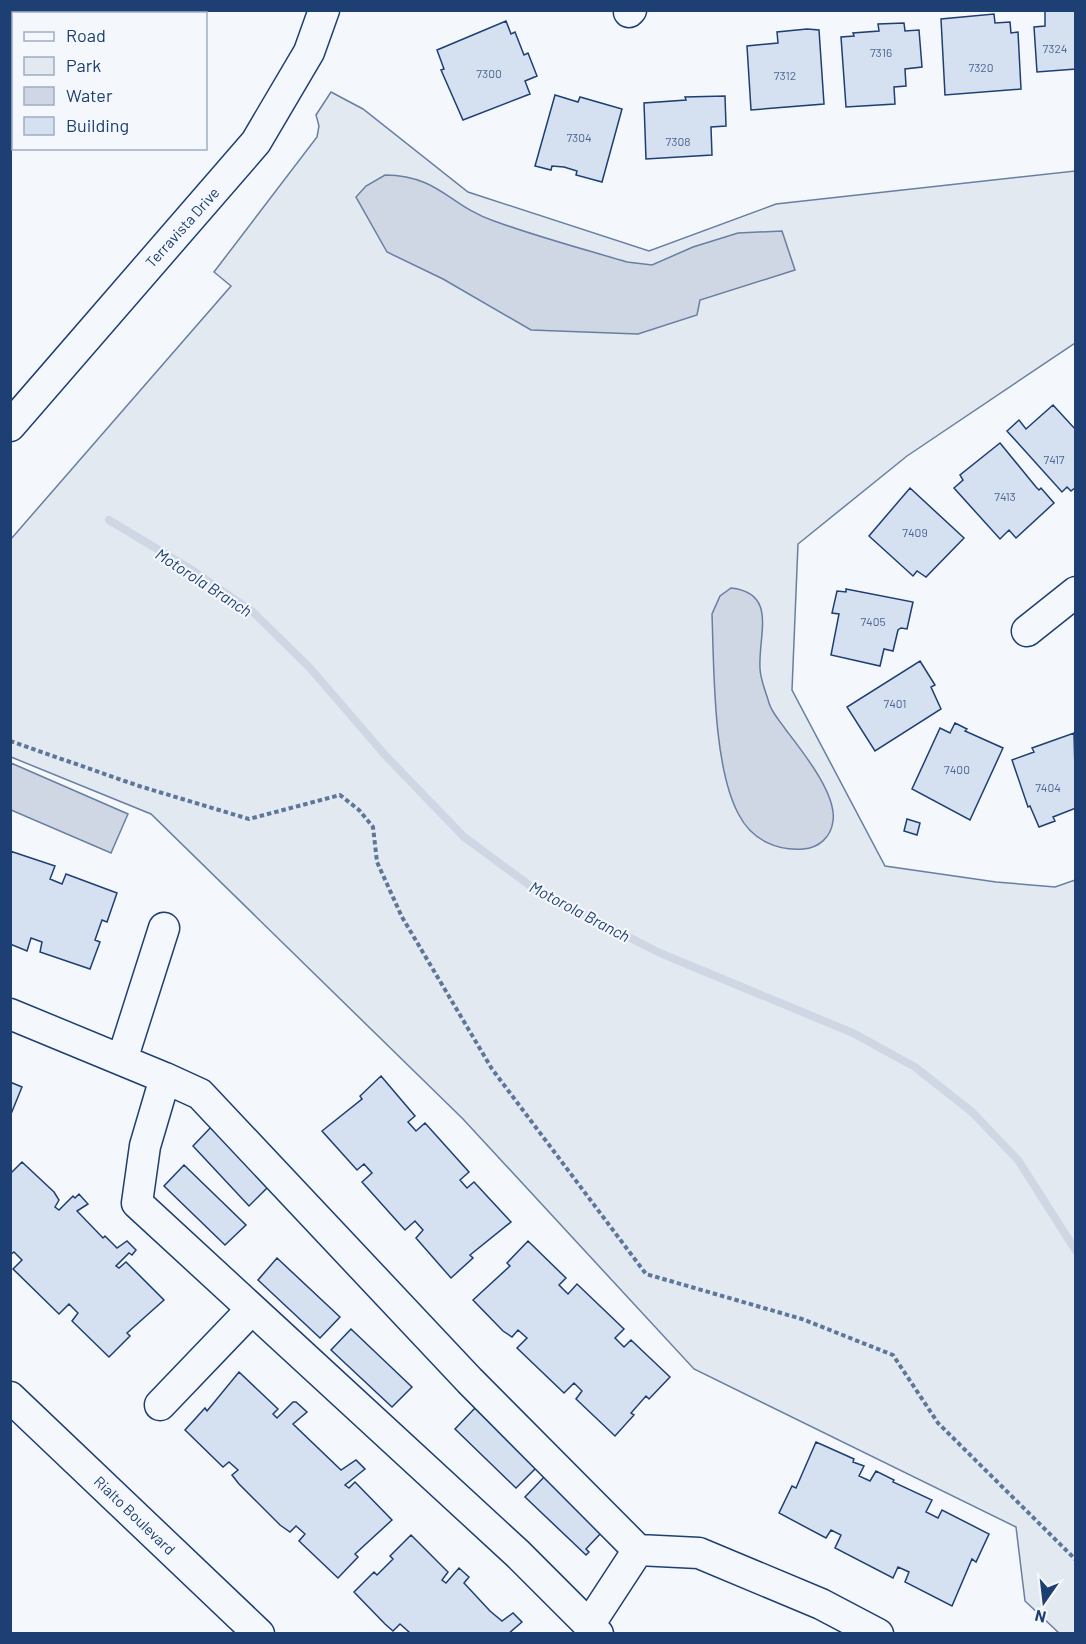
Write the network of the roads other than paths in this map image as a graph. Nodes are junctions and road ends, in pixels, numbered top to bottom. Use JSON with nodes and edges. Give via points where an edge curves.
{"nodes":[{"id":1,"x":324,"y":10,"type":"edge"},
{"id":2,"x":10,"y":426,"type":"edge"},
{"id":3,"x":1076,"y":591,"type":"edge"},
{"id":4,"x":1027,"y":631,"type":"dead end"},
{"id":5,"x":164,"y":928,"type":"dead end"},
{"id":6,"x":10,"y":1014,"type":"edge"},
{"id":7,"x":122,"y":1060,"type":"junction"},
{"id":8,"x":165,"y":1078,"type":"junction"},
{"id":9,"x":252,"y":1309,"type":"junction"},
{"id":10,"x":10,"y":1396,"type":"edge"},
{"id":11,"x":160,"y":1405,"type":"dead end"},
{"id":12,"x":638,"y":1550,"type":"junction"},
{"id":13,"x":593,"y":1629,"type":"edge"},
{"id":14,"x":259,"y":1634,"type":"edge"},
{"id":15,"x":878,"y":1634,"type":"edge"}],
"edges":[{"from":1,"to":2,"type":"street","name":"Terravista Drive","via":[[309,52],[256,142]]},
{"from":3,"to":4,"type":"street"},
{"from":5,"to":7,"type":"street"},
{"from":6,"to":7,"type":"street"},
{"from":7,"to":8,"type":"street"},
{"from":8,"to":9,"type":"street","via":[[145,1146],[137,1203]]},
{"from":8,"to":12,"type":"street","via":[[200,1094],[470,1381]]},
{"from":9,"to":11,"type":"street"},
{"from":9,"to":13,"type":"street","via":[[518,1554]]},
{"from":10,"to":14,"type":"street","name":"Rialto Boulevard"},
{"from":12,"to":13,"type":"street"},
{"from":12,"to":15,"type":"street","via":[[699,1553],[820,1604]]}]}
